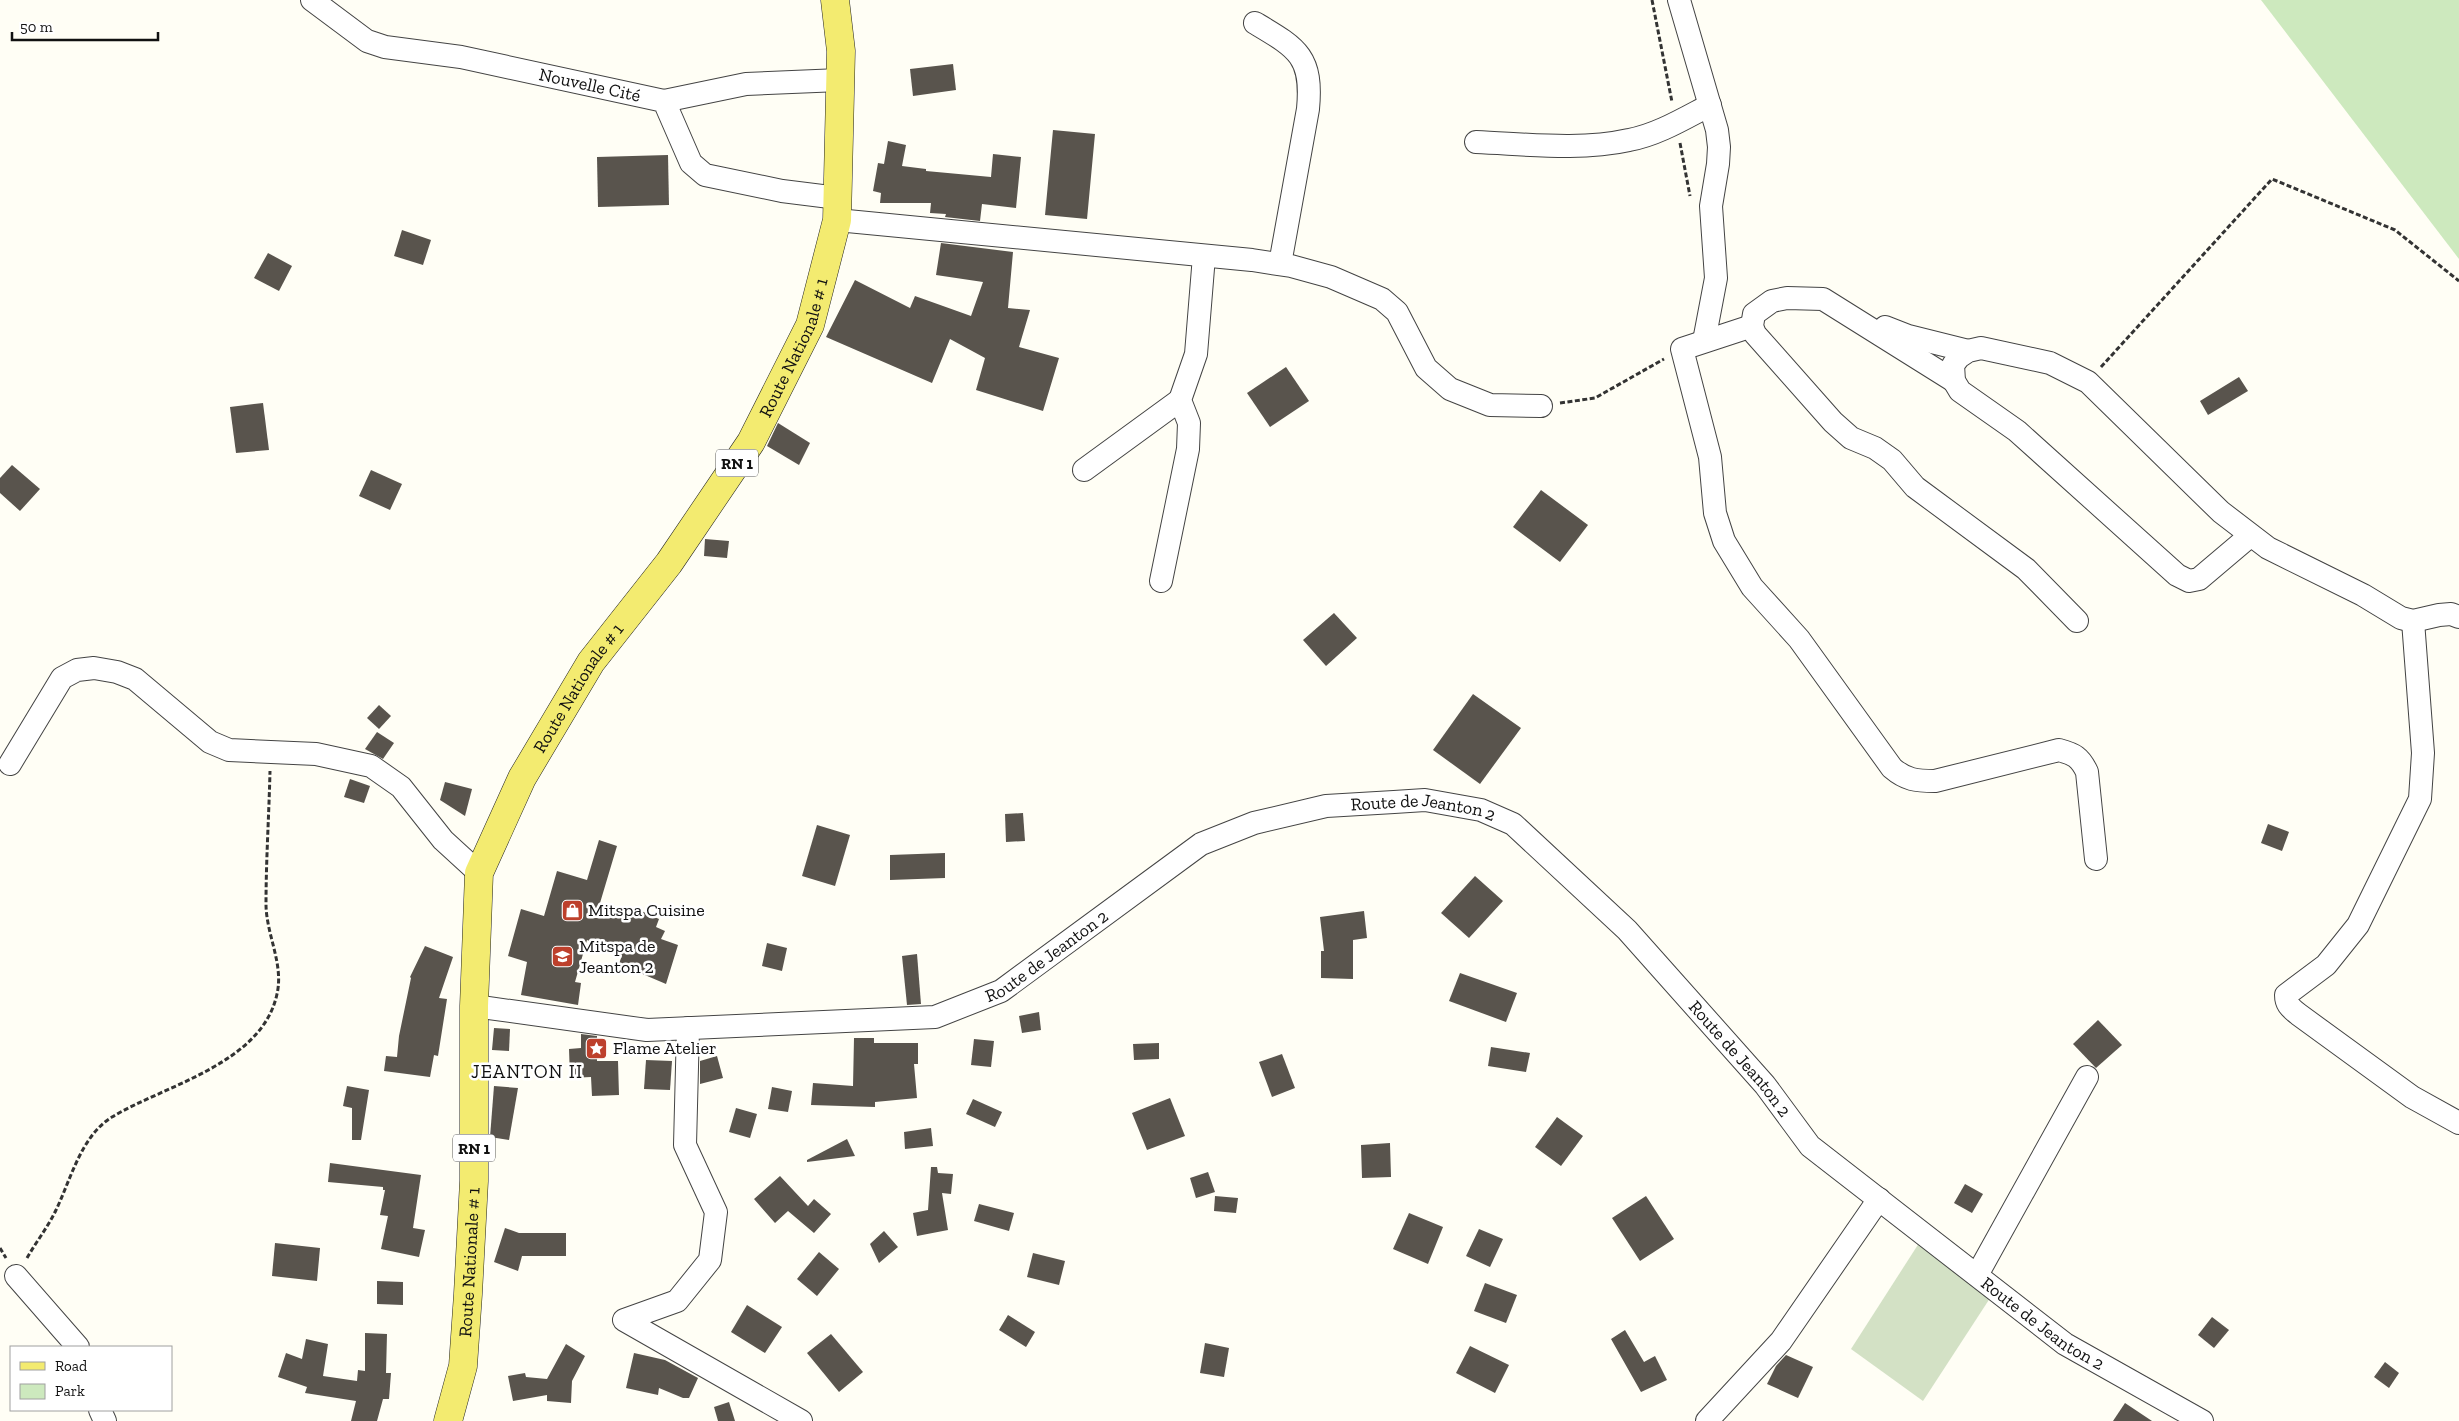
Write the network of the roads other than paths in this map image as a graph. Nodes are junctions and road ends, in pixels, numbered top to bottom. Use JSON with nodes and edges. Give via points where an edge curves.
{"nodes":[{"id":1,"x":312,"y":0,"type":"edge"},
{"id":2,"x":835,"y":0,"type":"edge"},
{"id":3,"x":1679,"y":0,"type":"edge"},
{"id":4,"x":1255,"y":23,"type":"dead end"},
{"id":5,"x":840,"y":80,"type":"junction"},
{"id":6,"x":664,"y":101,"type":"junction"},
{"id":7,"x":1710,"y":105,"type":"junction"},
{"id":8,"x":1476,"y":142,"type":"dead end"},
{"id":9,"x":837,"y":209,"type":"junction"},
{"id":10,"x":1204,"y":256,"type":"junction"},
{"id":11,"x":1280,"y":264,"type":"junction"},
{"id":12,"x":1837,"y":309,"type":"junction"},
{"id":13,"x":1752,"y":326,"type":"junction"},
{"id":14,"x":1704,"y":341,"type":"junction"},
{"id":15,"x":1968,"y":351,"type":"junction"},
{"id":16,"x":1954,"y":381,"type":"junction"},
{"id":17,"x":1180,"y":400,"type":"junction"},
{"id":18,"x":1541,"y":406,"type":"road end"},
{"id":19,"x":1084,"y":470,"type":"dead end"},
{"id":20,"x":2251,"y":535,"type":"junction"},
{"id":21,"x":1161,"y":581,"type":"dead end"},
{"id":22,"x":2459,"y":617,"type":"edge"},
{"id":23,"x":2078,"y":621,"type":"dead end"},
{"id":24,"x":2413,"y":621,"type":"junction"},
{"id":25,"x":10,"y":764,"type":"dead end"},
{"id":26,"x":2096,"y":859,"type":"dead end"},
{"id":27,"x":479,"y":873,"type":"junction"},
{"id":28,"x":474,"y":1006,"type":"junction"},
{"id":29,"x":688,"y":1028,"type":"junction"},
{"id":30,"x":2087,"y":1077,"type":"dead end"},
{"id":31,"x":2459,"y":1123,"type":"edge"},
{"id":32,"x":1879,"y":1199,"type":"junction"},
{"id":33,"x":1976,"y":1275,"type":"junction"},
{"id":34,"x":16,"y":1276,"type":"road end"},
{"id":35,"x":77,"y":1346,"type":"edge"},
{"id":36,"x":448,"y":1421,"type":"edge"},
{"id":37,"x":800,"y":1421,"type":"edge"},
{"id":38,"x":1707,"y":1421,"type":"edge"},
{"id":39,"x":2202,"y":1421,"type":"edge"}],
"edges":[{"from":1,"to":6,"type":"street","name":"Nouvelle Cité","via":[[367,41],[385,47],[461,57]]},
{"from":2,"to":5,"type":"main road","name":"Route Nationale # 1","number":"RN 1","via":[[841,51]]},
{"from":3,"to":7,"type":"street"},
{"from":4,"to":11,"type":"street","via":[[1290,44],[1305,64],[1310,84]]},
{"from":5,"to":6,"type":"street","via":[[746,84]]},
{"from":5,"to":9,"type":"main road","name":"Route Nationale # 1","number":"RN 1"},
{"from":6,"to":9,"type":"street","name":"Nouvelle Cité","via":[[691,162],[704,175],[782,191]]},
{"from":7,"to":8,"type":"street","via":[[1631,140],[1601,145]]},
{"from":7,"to":14,"type":"street","via":[[1719,147],[1711,206],[1716,278]]},
{"from":9,"to":10,"type":"street","name":"Nouvelle Cité"},
{"from":9,"to":27,"type":"main road","name":"Route Nationale # 1","number":"RN 1","via":[[810,325],[752,442],[669,564],[591,662],[522,778]]},
{"from":10,"to":11,"type":"street","name":"Nouvelle Cité"},
{"from":10,"to":17,"type":"street","via":[[1196,354]]},
{"from":11,"to":18,"type":"street","name":"Nouvelle Cité","via":[[1331,278],[1382,299],[1398,312],[1426,368],[1450,390],[1490,405]]},
{"from":12,"to":13,"type":"street","via":[[1822,299],[1787,298],[1759,309],[1754,314]]},
{"from":12,"to":15,"type":"street","via":[[1908,336]]},
{"from":12,"to":16,"type":"street"},
{"from":13,"to":14,"type":"street"},
{"from":13,"to":23,"type":"street","via":[[1770,354],[1833,422],[1851,438],[1875,448],[1892,460],[1915,486],[2026,569]]},
{"from":14,"to":26,"type":"street","via":[[1682,349],[1710,457],[1715,513],[1724,541],[1752,587],[1799,639],[1892,768],[1903,777],[1935,781],[2059,750],[2082,760],[2087,772]]},
{"from":15,"to":16,"type":"street","via":[[1953,365]]},
{"from":15,"to":20,"type":"street","via":[[1981,348],[2050,363],[2088,382],[2221,512]]},
{"from":16,"to":20,"type":"street","via":[[1960,391],[2017,431],[2177,576],[2189,581],[2199,579]]},
{"from":17,"to":19,"type":"street"},
{"from":17,"to":21,"type":"street","via":[[1188,423],[1188,449]]},
{"from":20,"to":24,"type":"street","via":[[2268,548],[2363,595],[2401,618]]},
{"from":22,"to":24,"type":"street","via":[[2439,615]]},
{"from":24,"to":31,"type":"street","via":[[2424,753],[2420,798],[2358,926],[2326,965],[2286,995],[2286,1000],[2298,1014],[2412,1097]]},
{"from":25,"to":27,"type":"street","via":[[62,678],[77,670],[94,668],[116,672],[135,679],[210,742],[229,750],[316,754],[372,766],[401,787],[443,840]]},
{"from":27,"to":28,"type":"main road","name":"Route Nationale # 1","number":"RN 1"},
{"from":28,"to":29,"type":"street","name":"Route de Jeanton 2","via":[[647,1030]]},
{"from":28,"to":36,"type":"main road","name":"Route Nationale # 1","number":"RN 1","via":[[474,1181],[468,1294],[462,1366]]},
{"from":29,"to":32,"type":"street","name":"Route de Jeanton 2","via":[[935,1017],[1002,991],[1202,844],[1254,823],[1326,806],[1425,800],[1453,804],[1481,810],[1513,824],[1627,930],[1765,1085],[1810,1146]]},
{"from":29,"to":37,"type":"street","via":[[685,1145],[716,1212],[710,1260],[677,1301],[624,1320]]},
{"from":30,"to":33,"type":"street"},
{"from":32,"to":33,"type":"street","name":"Route de Jeanton 2"},
{"from":32,"to":38,"type":"street","via":[[1781,1341]]},
{"from":33,"to":39,"type":"street","name":"Route de Jeanton 2","via":[[2065,1344]]},
{"from":34,"to":35,"type":"street"}]}
